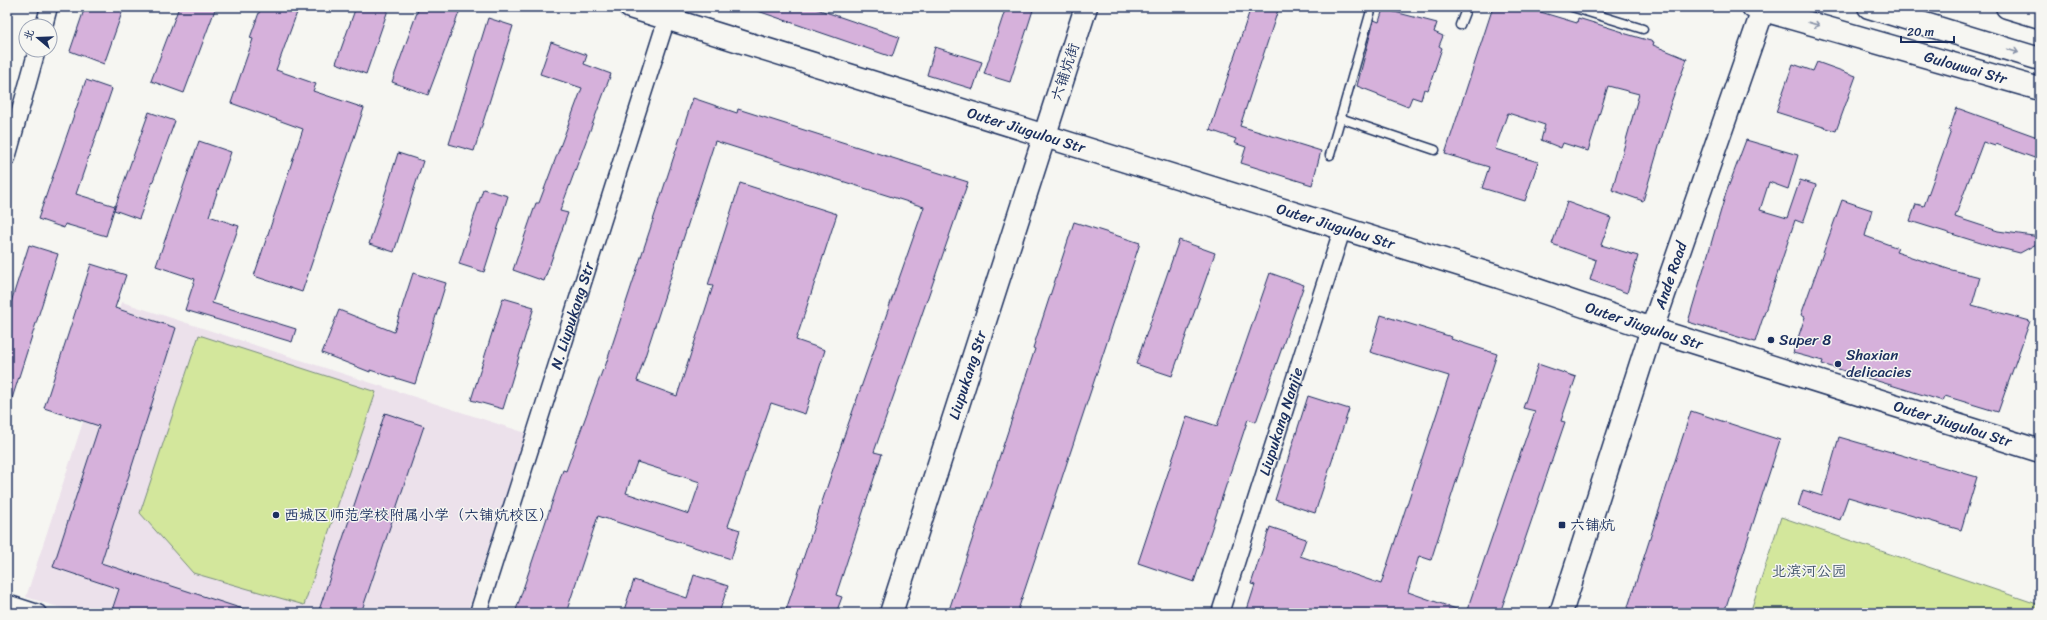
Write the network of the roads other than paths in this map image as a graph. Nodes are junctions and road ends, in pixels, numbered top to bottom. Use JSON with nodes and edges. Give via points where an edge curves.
{"nodes":[{"id":1,"x":49,"y":7,"type":"edge"},
{"id":2,"x":630,"y":7,"type":"edge"},
{"id":3,"x":1086,"y":7,"type":"edge"},
{"id":4,"x":1372,"y":7,"type":"edge"},
{"id":5,"x":1467,"y":7,"type":"edge"},
{"id":6,"x":1572,"y":7,"type":"edge"},
{"id":7,"x":1868,"y":7,"type":"edge"},
{"id":8,"x":2007,"y":7,"type":"edge"},
{"id":9,"x":1760,"y":8,"type":"edge"},
{"id":10,"x":2040,"y":17,"type":"edge"},
{"id":11,"x":46,"y":18,"type":"edge"},
{"id":12,"x":667,"y":18,"type":"junction"},
{"id":13,"x":1460,"y":25,"type":"dead end"},
{"id":14,"x":1643,"y":29,"type":"dead end"},
{"id":15,"x":35,"y":58,"type":"edge"},
{"id":16,"x":2040,"y":59,"type":"edge"},
{"id":17,"x":2040,"y":89,"type":"edge"},
{"id":18,"x":1340,"y":118,"type":"junction"},
{"id":19,"x":1044,"y":137,"type":"junction"},
{"id":20,"x":1435,"y":150,"type":"dead end"},
{"id":21,"x":1330,"y":155,"type":"dead end"},
{"id":22,"x":7,"y":158,"type":"edge"},
{"id":23,"x":1342,"y":230,"type":"junction"},
{"id":24,"x":1652,"y":329,"type":"junction"},
{"id":25,"x":2040,"y":451,"type":"edge"},
{"id":26,"x":7,"y":603,"type":"edge"},
{"id":27,"x":38,"y":613,"type":"edge"},
{"id":28,"x":478,"y":613,"type":"edge"},
{"id":29,"x":890,"y":613,"type":"edge"},
{"id":30,"x":1220,"y":613,"type":"edge"},
{"id":31,"x":1560,"y":613,"type":"edge"}],
"edges":[{"from":1,"to":11,"type":"street"},
{"from":2,"to":12,"type":"main road","name":"Outer Jiugulou Str"},
{"from":3,"to":19,"type":"main road","name":"六铺炕街"},
{"from":4,"to":18,"type":"lane"},
{"from":5,"to":13,"type":"lane"},
{"from":6,"to":14,"type":"lane"},
{"from":7,"to":16,"type":"main road","one_way":true},
{"from":8,"to":10,"type":"main road"},
{"from":9,"to":17,"type":"main road","name":"Gulouwai Str","one_way":true},
{"from":9,"to":24,"type":"main road","name":"Ande Road"},
{"from":12,"to":19,"type":"main road","name":"Outer Jiugulou Str"},
{"from":12,"to":28,"type":"street","name":"N. Liupukang Str"},
{"from":15,"to":22,"type":"street"},
{"from":18,"to":20,"type":"lane"},
{"from":18,"to":21,"type":"lane"},
{"from":19,"to":23,"type":"main road","name":"Outer Jiugulou Str"},
{"from":19,"to":29,"type":"main road","name":"Liupukang Str"},
{"from":23,"to":24,"type":"main road","name":"Outer Jiugulou Str","via":[[1500,278]]},
{"from":23,"to":30,"type":"street","name":"Liupukang Nanjie"},
{"from":24,"to":25,"type":"main road","name":"Outer Jiugulou Str"},
{"from":24,"to":31,"type":"main road","name":"Ande Road"},
{"from":26,"to":27,"type":"street"}]}
